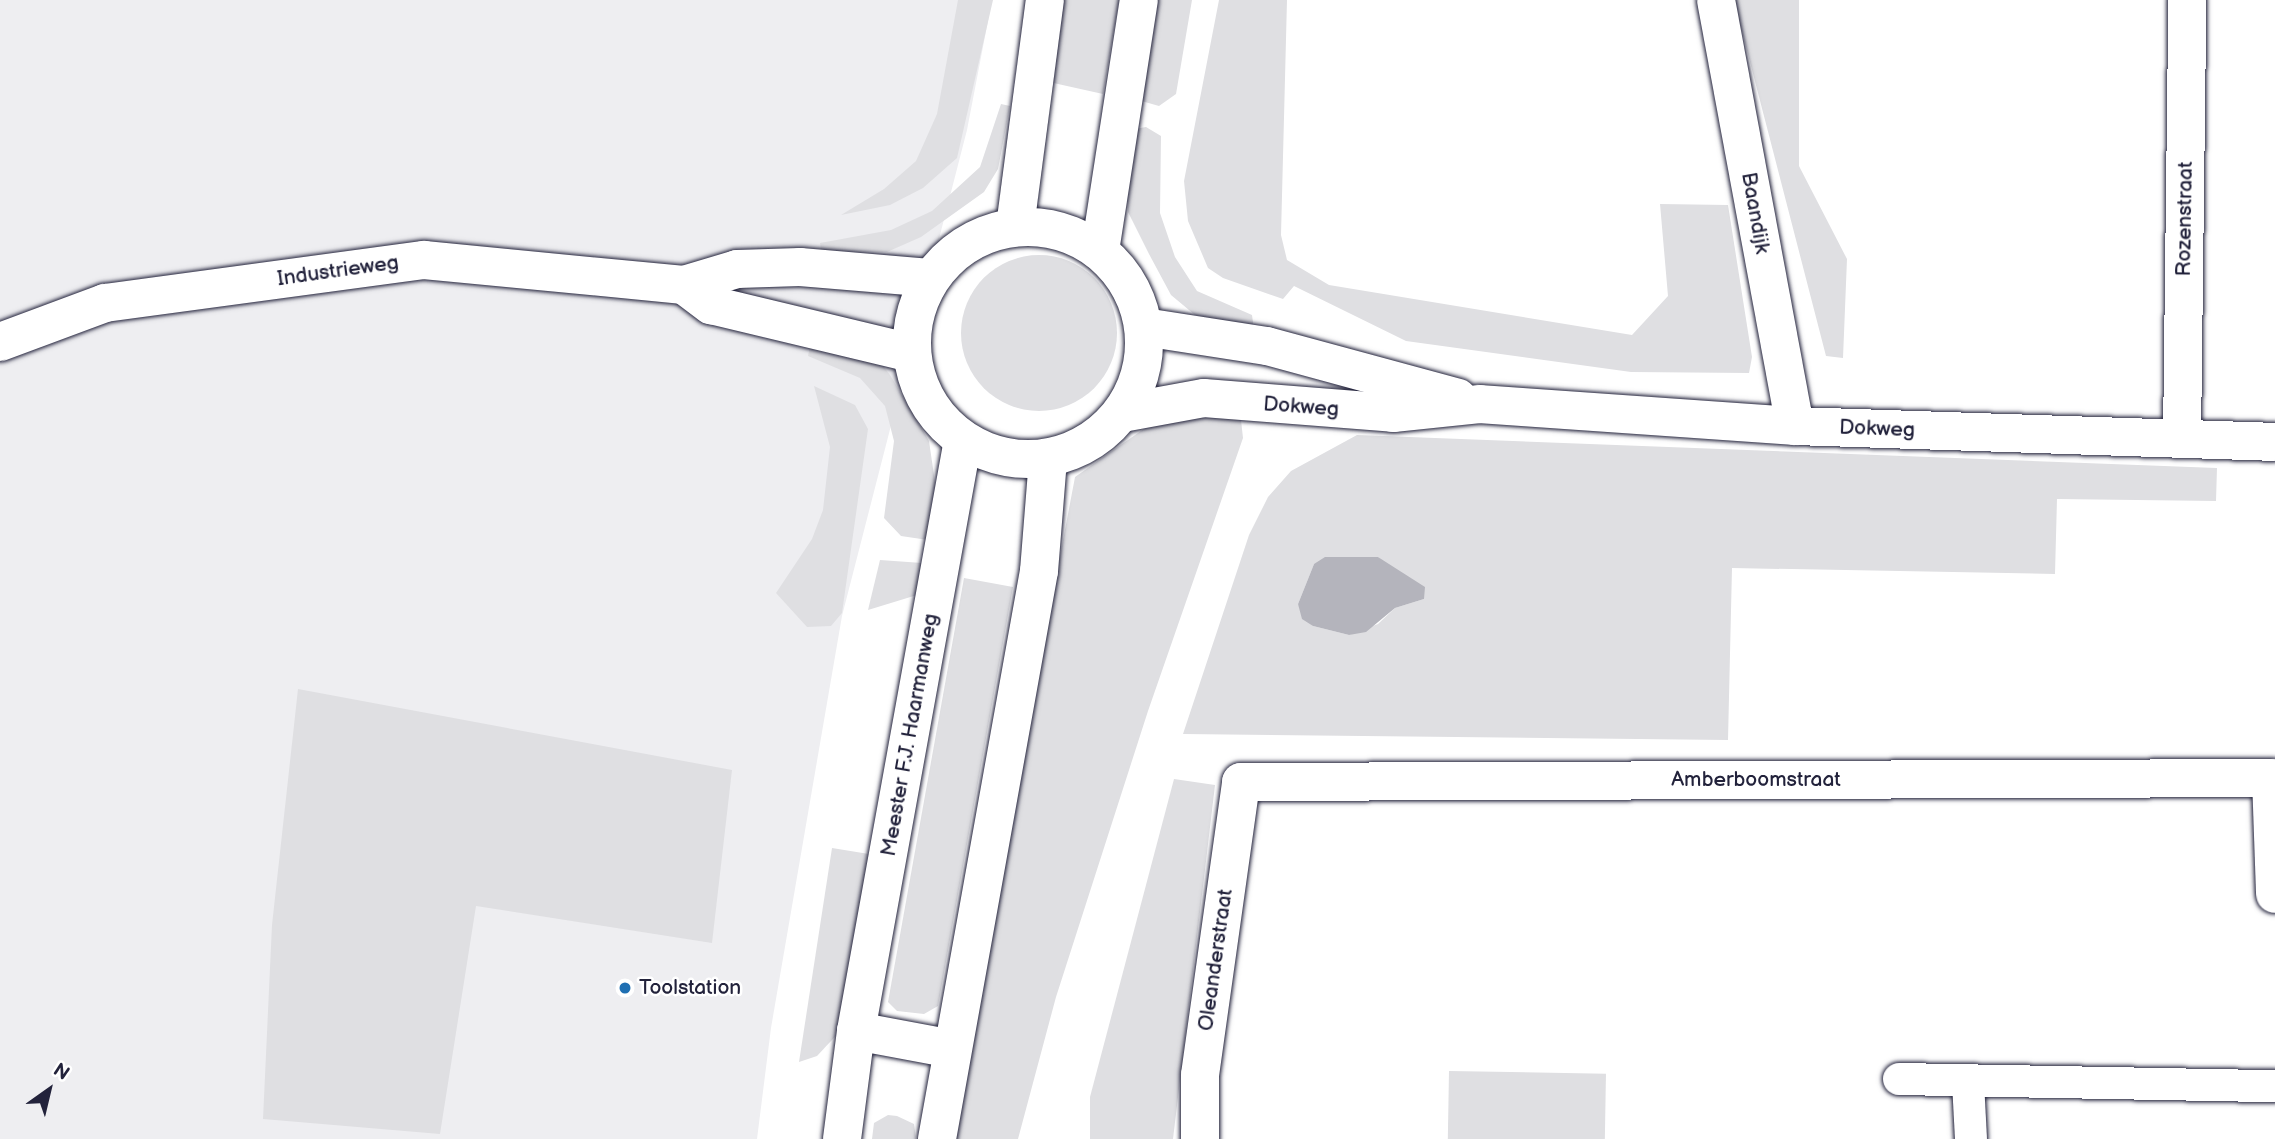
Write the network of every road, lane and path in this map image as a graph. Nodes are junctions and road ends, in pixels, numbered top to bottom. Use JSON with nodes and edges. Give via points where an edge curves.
{"nodes":[{"id":1,"x":1045,"y":0,"type":"edge"},
{"id":2,"x":1139,"y":0,"type":"edge"},
{"id":3,"x":1716,"y":0,"type":"edge"},
{"id":4,"x":2187,"y":0,"type":"edge"},
{"id":5,"x":1014,"y":227,"type":"junction"},
{"id":6,"x":1100,"y":251,"type":"junction"},
{"id":7,"x":930,"y":278,"type":"junction"},
{"id":8,"x":684,"y":285,"type":"junction"},
{"id":9,"x":1144,"y":327,"type":"junction"},
{"id":10,"x":0,"y":342,"type":"edge"},
{"id":11,"x":911,"y":353,"type":"junction"},
{"id":12,"x":1480,"y":404,"type":"junction"},
{"id":13,"x":1122,"y":413,"type":"junction"},
{"id":14,"x":1795,"y":426,"type":"junction"},
{"id":15,"x":2182,"y":439,"type":"junction"},
{"id":16,"x":962,"y":440,"type":"junction"},
{"id":17,"x":2275,"y":442,"type":"edge"},
{"id":18,"x":1048,"y":459,"type":"junction"},
{"id":19,"x":1241,"y":782,"type":"joint"},
{"id":20,"x":2275,"y":894,"type":"edge"},
{"id":21,"x":856,"y":1031,"type":"junction"},
{"id":22,"x":952,"y":1049,"type":"junction"},
{"id":23,"x":1899,"y":1079,"type":"dead end"},
{"id":24,"x":1969,"y":1082,"type":"junction"},
{"id":25,"x":2275,"y":1086,"type":"edge"},
{"id":26,"x":842,"y":1139,"type":"edge"},
{"id":27,"x":937,"y":1139,"type":"edge"},
{"id":28,"x":1200,"y":1139,"type":"edge"},
{"id":29,"x":1971,"y":1139,"type":"edge"}],
"edges":[{"from":1,"to":5,"type":"street"},
{"from":2,"to":6,"type":"street"},
{"from":3,"to":14,"type":"street","name":"Baandijk"},
{"from":4,"to":15,"type":"street","name":"Rozenstraat"},
{"from":5,"to":6,"type":"street","via":[[1060,231]]},
{"from":5,"to":7,"type":"street","via":[[966,244]]},
{"from":6,"to":9,"type":"street","via":[[1129,285]]},
{"from":7,"to":8,"type":"street","name":"Industrieweg","via":[[800,267],[737,269]]},
{"from":7,"to":11,"type":"street","via":[[915,313]]},
{"from":8,"to":10,"type":"street","name":"Industrieweg","via":[[424,260],[105,303]]},
{"from":8,"to":11,"type":"street","via":[[711,305]]},
{"from":9,"to":12,"type":"street","name":"Dokweg","via":[[1267,346]]},
{"from":9,"to":13,"type":"street","via":[[1142,372]]},
{"from":11,"to":16,"type":"street","via":[[927,402]]},
{"from":12,"to":13,"type":"street","name":"Dokweg","via":[[1393,413],[1204,398]]},
{"from":12,"to":14,"type":"street","name":"Dokweg"},
{"from":13,"to":18,"type":"street","via":[[1090,443]]},
{"from":14,"to":15,"type":"street","name":"Dokweg"},
{"from":15,"to":17,"type":"street","name":"Dokweg"},
{"from":16,"to":18,"type":"street","via":[[1003,458]]},
{"from":16,"to":21,"type":"street","name":"Meester F.J. Haarmanweg"},
{"from":18,"to":22,"type":"street","via":[[1039,570]]},
{"from":19,"to":20,"type":"street","name":"Amberboomstraat","via":[[2271,778]]},
{"from":19,"to":28,"type":"street","name":"Oleanderstraat","via":[[1200,1075]]},
{"from":21,"to":22,"type":"street"},
{"from":21,"to":26,"type":"street","name":"Meester F.J. Haarmanweg"},
{"from":22,"to":27,"type":"street"},
{"from":23,"to":24,"type":"lane"},
{"from":24,"to":25,"type":"lane"},
{"from":24,"to":29,"type":"lane"}]}
